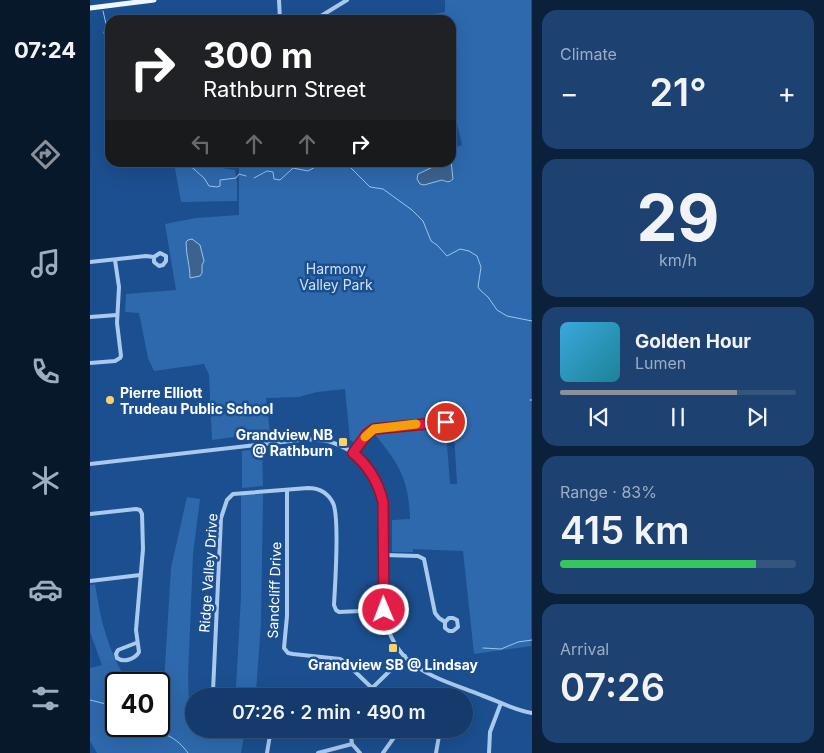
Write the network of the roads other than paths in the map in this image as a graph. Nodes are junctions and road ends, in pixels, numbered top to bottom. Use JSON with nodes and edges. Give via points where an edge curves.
{"nodes":[{"id":1,"x":154,"y":0,"type":"edge"},
{"id":2,"x":279,"y":0,"type":"edge"},
{"id":3,"x":347,"y":0,"type":"edge"},
{"id":4,"x":90,"y":8,"type":"edge"},
{"id":5,"x":327,"y":13,"type":"joint"},
{"id":6,"x":280,"y":15,"type":"edge"},
{"id":7,"x":323,"y":15,"type":"edge"},
{"id":8,"x":154,"y":257,"type":"dead end"},
{"id":9,"x":115,"y":260,"type":"junction"},
{"id":10,"x":90,"y":262,"type":"edge"},
{"id":11,"x":117,"y":315,"type":"junction"},
{"id":12,"x":90,"y":317,"type":"edge"},
{"id":13,"x":90,"y":364,"type":"edge"},
{"id":14,"x":446,"y":422,"type":"dead end"},
{"id":15,"x":353,"y":453,"type":"junction"},
{"id":16,"x":90,"y":464,"type":"edge"},
{"id":17,"x":287,"y":490,"type":"junction"},
{"id":18,"x":90,"y":514,"type":"edge"},
{"id":19,"x":384,"y":555,"type":"junction"},
{"id":20,"x":140,"y":575,"type":"junction"},
{"id":21,"x":90,"y":580,"type":"edge"},
{"id":22,"x":384,"y":610,"type":"junction"},
{"id":23,"x":445,"y":622,"type":"dead end"},
{"id":24,"x":136,"y":643,"type":"junction"},
{"id":25,"x":405,"y":656,"type":"junction"},
{"id":26,"x":213,"y":688,"type":"edge"},
{"id":27,"x":372,"y":688,"type":"joint"},
{"id":28,"x":501,"y":703,"type":"junction"},
{"id":29,"x":532,"y":713,"type":"edge"},
{"id":30,"x":270,"y":738,"type":"edge"},
{"id":31,"x":351,"y":738,"type":"edge"},
{"id":32,"x":394,"y":738,"type":"edge"},
{"id":33,"x":439,"y":738,"type":"edge"},
{"id":34,"x":352,"y":744,"type":"junction"},
{"id":35,"x":267,"y":753,"type":"edge"},
{"id":36,"x":318,"y":753,"type":"edge"},
{"id":37,"x":360,"y":753,"type":"edge"},
{"id":38,"x":384,"y":753,"type":"edge"},
{"id":39,"x":436,"y":753,"type":"edge"},
{"id":40,"x":489,"y":753,"type":"edge"}],
"edges":[{"from":1,"to":4,"type":"main road"},
{"from":2,"to":6,"type":"street"},
{"from":3,"to":5,"type":"street"},
{"from":5,"to":7,"type":"street"},
{"from":8,"to":9,"type":"street"},
{"from":9,"to":10,"type":"street"},
{"from":9,"to":11,"type":"street","via":[[119,294]]},
{"from":11,"to":12,"type":"street"},
{"from":11,"to":13,"type":"street","via":[[120,358]]},
{"from":14,"to":15,"type":"street","via":[[374,429]]},
{"from":15,"to":16,"type":"street","via":[[329,442],[308,439]]},
{"from":15,"to":19,"type":"street","via":[[370,470],[381,492]]},
{"from":17,"to":22,"type":"street","name":"Ridge Valley Drive","via":[[315,488],[334,503],[336,610]]},
{"from":17,"to":26,"type":"street","name":"Ridge Valley Drive","via":[[233,494],[226,500],[221,518]]},
{"from":17,"to":27,"type":"street","name":"Sandcliff Drive","via":[[284,648],[292,654],[345,662]]},
{"from":18,"to":20,"type":"street","via":[[141,511],[143,544]]},
{"from":19,"to":22,"type":"street"},
{"from":19,"to":23,"type":"street","via":[[424,558],[435,613]]},
{"from":20,"to":21,"type":"street"},
{"from":20,"to":24,"type":"street"},
{"from":22,"to":25,"type":"street","via":[[390,633]]},
{"from":24,"to":24,"type":"street","via":[[118,650],[118,658],[123,661],[137,656]]},
{"from":25,"to":27,"type":"street"},
{"from":25,"to":28,"type":"street","via":[[430,674]]},
{"from":28,"to":29,"type":"street"},
{"from":28,"to":40,"type":"street","via":[[490,732]]},
{"from":30,"to":35,"type":"street"},
{"from":31,"to":34,"type":"street"},
{"from":32,"to":38,"type":"street"},
{"from":33,"to":39,"type":"street"},
{"from":34,"to":36,"type":"street"},
{"from":34,"to":37,"type":"street"}]}
